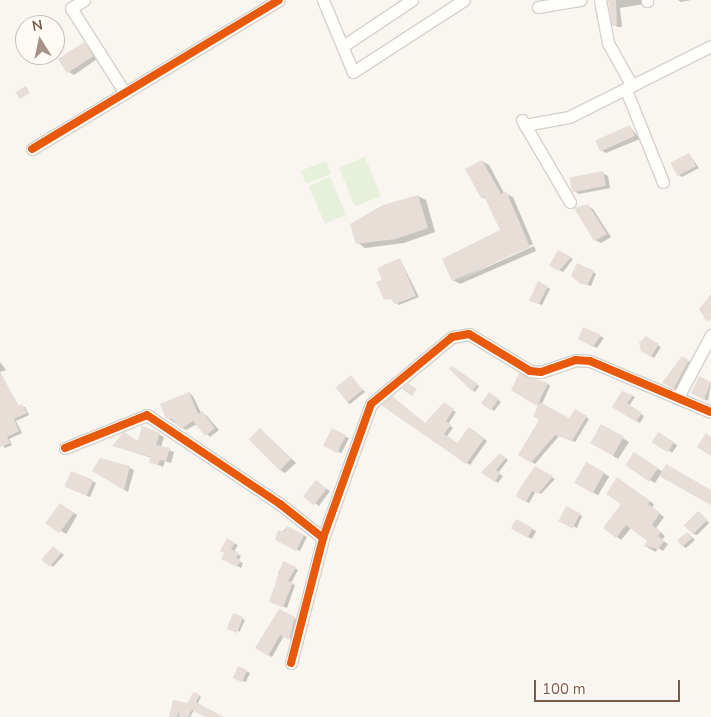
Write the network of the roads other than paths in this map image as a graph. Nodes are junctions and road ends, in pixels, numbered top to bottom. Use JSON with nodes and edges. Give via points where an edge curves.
{"nodes":[{"id":1,"x":84,"y":0,"type":"edge"},
{"id":2,"x":279,"y":0,"type":"edge"},
{"id":3,"x":324,"y":0,"type":"edge"},
{"id":4,"x":412,"y":0,"type":"edge"},
{"id":5,"x":464,"y":0,"type":"edge"},
{"id":6,"x":580,"y":0,"type":"edge"},
{"id":7,"x":600,"y":0,"type":"edge"},
{"id":8,"x":538,"y":7,"type":"dead end"},
{"id":9,"x":343,"y":46,"type":"junction"},
{"id":10,"x":711,"y":46,"type":"edge"},
{"id":11,"x":629,"y":88,"type":"junction"},
{"id":12,"x":125,"y":93,"type":"junction"},
{"id":13,"x":32,"y":149,"type":"dead end"},
{"id":14,"x":663,"y":182,"type":"dead end"},
{"id":15,"x":570,"y":202,"type":"dead end"},
{"id":16,"x":711,"y":335,"type":"edge"},
{"id":17,"x":678,"y":397,"type":"junction"},
{"id":18,"x":711,"y":412,"type":"edge"},
{"id":19,"x":65,"y":448,"type":"dead end"},
{"id":20,"x":323,"y":538,"type":"junction"},
{"id":21,"x":291,"y":663,"type":"dead end"}],
"edges":[{"from":1,"to":12,"type":"street","via":[[71,8]]},
{"from":2,"to":12,"type":"street"},
{"from":3,"to":9,"type":"street"},
{"from":4,"to":9,"type":"street"},
{"from":5,"to":9,"type":"street","via":[[354,72]]},
{"from":6,"to":8,"type":"street"},
{"from":7,"to":11,"type":"street","via":[[608,43]]},
{"from":10,"to":11,"type":"street"},
{"from":11,"to":14,"type":"street"},
{"from":11,"to":15,"type":"street","via":[[570,117],[524,123]]},
{"from":12,"to":13,"type":"street"},
{"from":16,"to":17,"type":"street"},
{"from":17,"to":18,"type":"street"},
{"from":17,"to":20,"type":"street","via":[[580,359],[541,372],[530,371],[469,334],[461,333],[436,348],[371,404]]},
{"from":19,"to":20,"type":"street","via":[[147,415],[280,504]]},
{"from":20,"to":21,"type":"street"}]}
